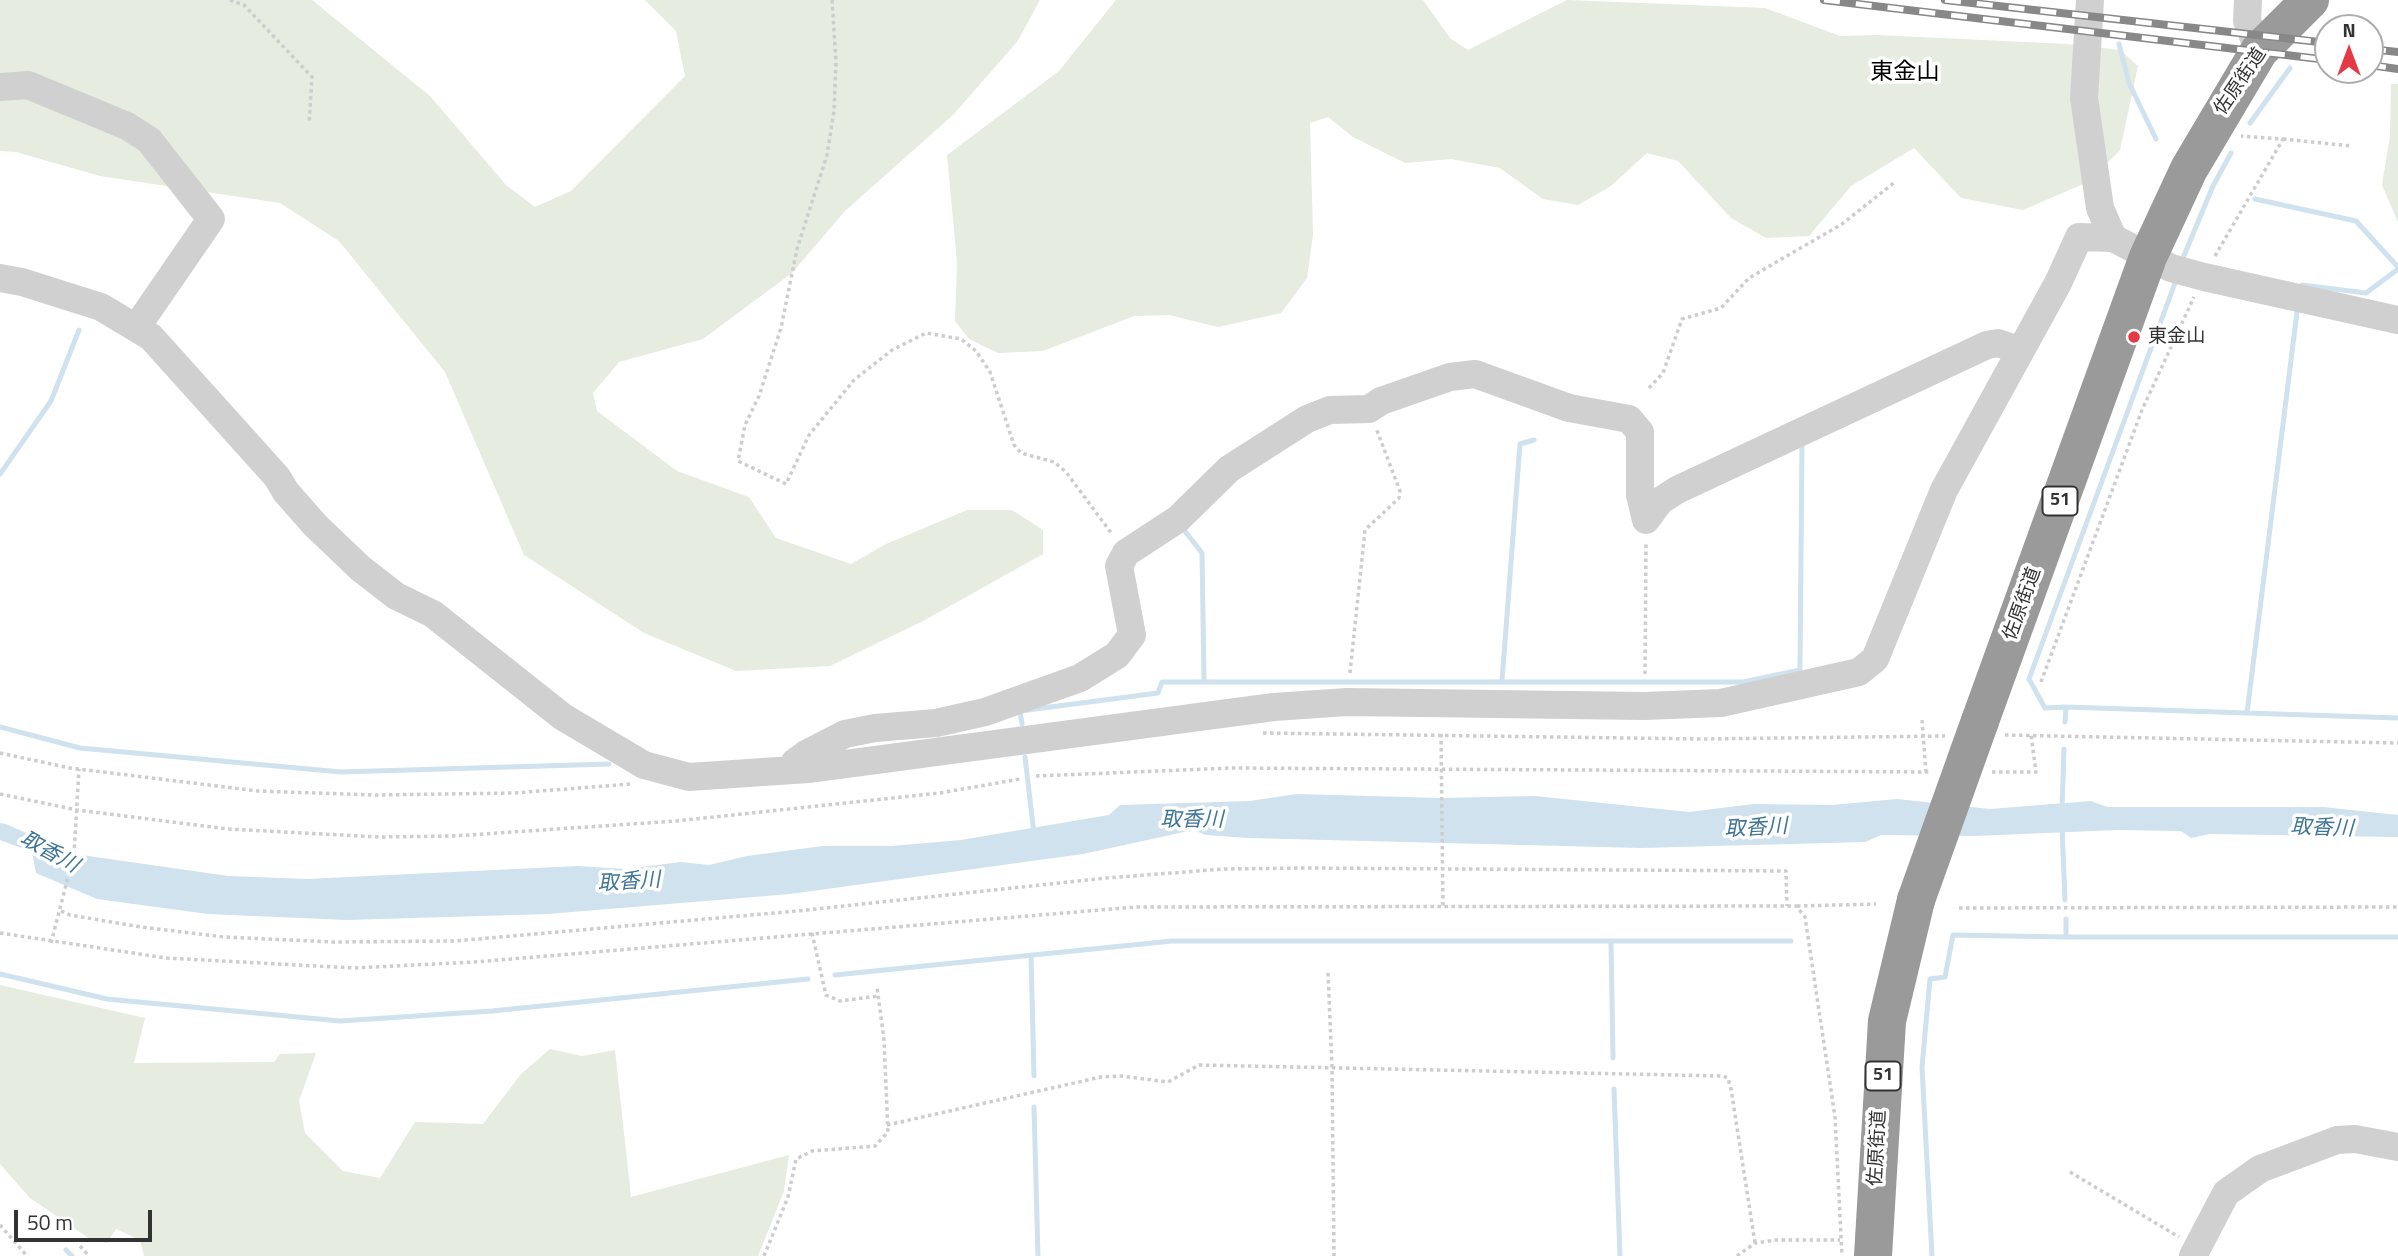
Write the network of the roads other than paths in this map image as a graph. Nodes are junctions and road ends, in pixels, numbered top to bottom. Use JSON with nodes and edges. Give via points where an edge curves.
{"nodes":[{"id":1,"x":2090,"y":0,"type":"edge"},
{"id":2,"x":2240,"y":0,"type":"edge"},
{"id":3,"x":2248,"y":0,"type":"edge"},
{"id":4,"x":2310,"y":0,"type":"edge"},
{"id":5,"x":2259,"y":51,"type":"junction"},
{"id":6,"x":0,"y":87,"type":"edge"},
{"id":7,"x":2113,"y":238,"type":"junction"},
{"id":8,"x":2148,"y":257,"type":"junction"},
{"id":9,"x":0,"y":278,"type":"edge"},
{"id":10,"x":2398,"y":320,"type":"edge"},
{"id":11,"x":135,"y":328,"type":"junction"},
{"id":12,"x":2019,"y":350,"type":"junction"},
{"id":13,"x":793,"y":770,"type":"junction"},
{"id":14,"x":2398,"y":1147,"type":"edge"},
{"id":15,"x":1857,"y":1248,"type":"edge"},
{"id":16,"x":2194,"y":1251,"type":"edge"}],
"edges":[{"from":1,"to":7,"type":"street","via":[[2084,98],[2100,208]]},
{"from":2,"to":3,"type":"street"},
{"from":3,"to":5,"type":"street","via":[[2247,21]]},
{"from":4,"to":5,"type":"highway","name":"佐原街道","number":"51"},
{"from":5,"to":8,"type":"highway","name":"佐原街道","number":"51","via":[[2207,134]]},
{"from":6,"to":11,"type":"street","via":[[28,85],[127,126],[149,140],[211,219]]},
{"from":7,"to":8,"type":"street"},
{"from":7,"to":12,"type":"street","via":[[2079,237]]},
{"from":8,"to":10,"type":"street","via":[[2204,277]]},
{"from":8,"to":15,"type":"highway","name":"佐原街道","number":"51","bridge":true,"via":[[1916,900],[1887,1021]]},
{"from":9,"to":11,"type":"street","via":[[101,307]]},
{"from":11,"to":13,"type":"street","via":[[159,345],[293,500],[360,568],[396,596],[433,614],[563,717],[612,748],[672,775],[714,777]]},
{"from":12,"to":13,"type":"street","via":[[1944,490],[1875,659],[1860,672],[1721,703],[1347,702],[1274,707]]},
{"from":12,"to":13,"type":"street","via":[[1998,343],[1987,345],[1677,490],[1660,501],[1646,520],[1640,495],[1640,432],[1629,419],[1569,408],[1475,374],[1450,377],[1369,409],[1330,410],[1307,419],[1229,470],[1178,519],[1126,553],[1119,566],[1132,635],[1117,655],[1080,678],[985,712],[845,734],[806,754]]},
{"from":14,"to":16,"type":"street","via":[[2337,1140],[2260,1169],[2226,1193]]}]}
